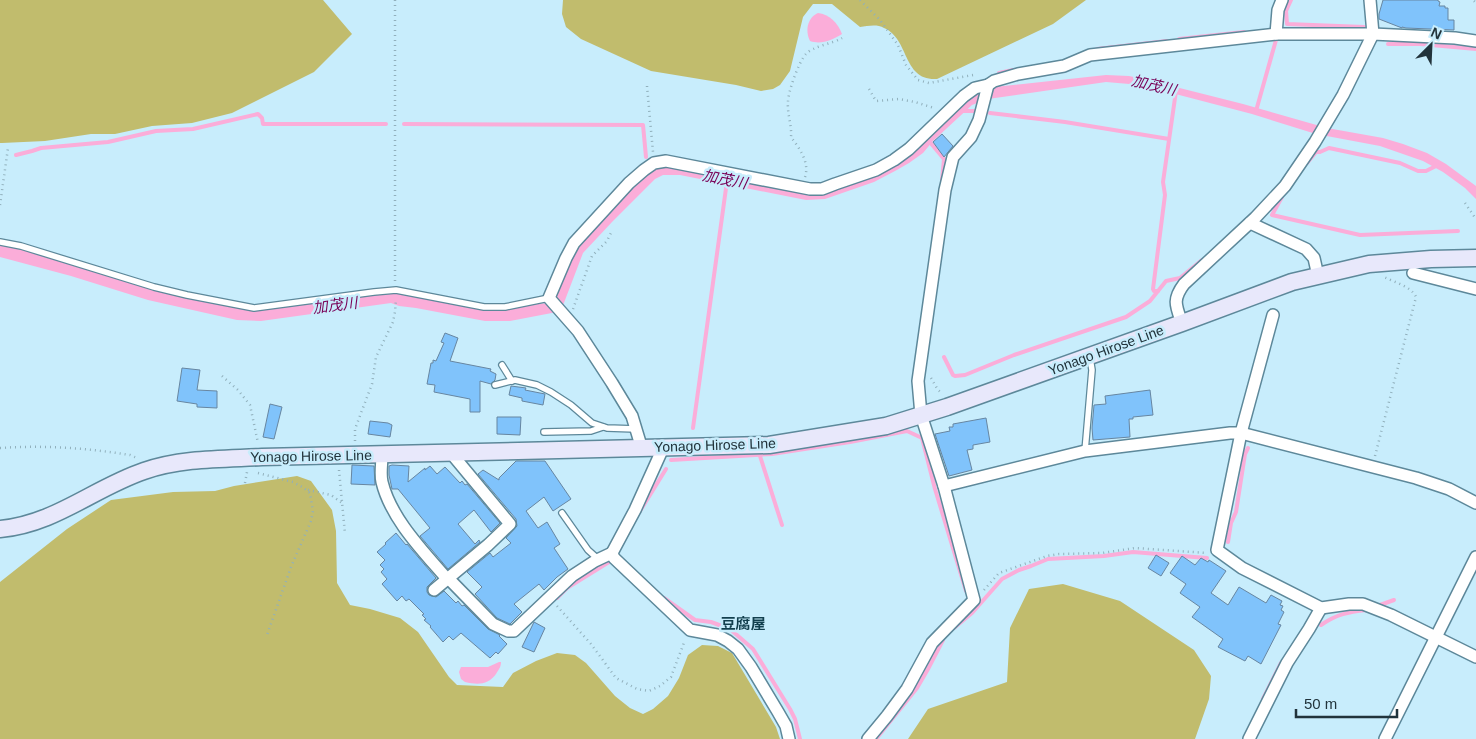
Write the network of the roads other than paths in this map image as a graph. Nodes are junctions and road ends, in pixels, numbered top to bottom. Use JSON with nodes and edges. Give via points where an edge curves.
{"nodes":[{"id":1,"x":1282,"y":0,"type":"edge"},
{"id":2,"x":1370,"y":0,"type":"edge"},
{"id":3,"x":1276,"y":34,"type":"junction"},
{"id":4,"x":1373,"y":34,"type":"junction"},
{"id":5,"x":1476,"y":41,"type":"edge"},
{"id":6,"x":986,"y":85,"type":"junction"},
{"id":7,"x":1250,"y":223,"type":"junction"},
{"id":8,"x":0,"y":242,"type":"edge"},
{"id":9,"x":1476,"y":260,"type":"edge"},
{"id":10,"x":1413,"y":273,"type":"dead end"},
{"id":11,"x":1318,"y":276,"type":"junction"},
{"id":12,"x":1476,"y":289,"type":"edge"},
{"id":13,"x":550,"y":298,"type":"junction"},
{"id":14,"x":1274,"y":315,"type":"dead end"},
{"id":15,"x":1182,"y":323,"type":"junction"},
{"id":16,"x":1090,"y":356,"type":"junction"},
{"id":17,"x":502,"y":366,"type":"dead end"},
{"id":18,"x":512,"y":381,"type":"junction"},
{"id":19,"x":495,"y":385,"type":"dead end"},
{"id":20,"x":921,"y":415,"type":"junction"},
{"id":21,"x":603,"y":426,"type":"junction"},
{"id":22,"x":636,"y":429,"type":"junction"},
{"id":23,"x":544,"y":432,"type":"dead end"},
{"id":24,"x":1241,"y":433,"type":"junction"},
{"id":25,"x":642,"y":448,"type":"junction"},
{"id":26,"x":663,"y":448,"type":"junction"},
{"id":27,"x":1085,"y":451,"type":"junction"},
{"id":28,"x":451,"y":453,"type":"junction"},
{"id":29,"x":382,"y":455,"type":"junction"},
{"id":30,"x":944,"y":486,"type":"junction"},
{"id":31,"x":1476,"y":503,"type":"edge"},
{"id":32,"x":562,"y":513,"type":"dead end"},
{"id":33,"x":0,"y":529,"type":"edge"},
{"id":34,"x":612,"y":553,"type":"junction"},
{"id":35,"x":1476,"y":557,"type":"edge"},
{"id":36,"x":598,"y":559,"type":"junction"},
{"id":37,"x":447,"y":579,"type":"junction"},
{"id":38,"x":434,"y":590,"type":"dead end"},
{"id":39,"x":1321,"y":608,"type":"junction"},
{"id":40,"x":1435,"y":638,"type":"junction"},
{"id":41,"x":1476,"y":657,"type":"edge"},
{"id":42,"x":789,"y":739,"type":"edge"},
{"id":43,"x":868,"y":739,"type":"edge"},
{"id":44,"x":1249,"y":739,"type":"edge"},
{"id":45,"x":1385,"y":739,"type":"edge"}],
"edges":[{"from":1,"to":3,"type":"street"},
{"from":2,"to":4,"type":"street"},
{"from":3,"to":4,"type":"street"},
{"from":3,"to":6,"type":"street","via":[[1090,55],[1064,66],[1018,74]]},
{"from":4,"to":5,"type":"street"},
{"from":4,"to":7,"type":"street","via":[[1343,96],[1318,136],[1285,186]]},
{"from":6,"to":13,"type":"street","via":[[964,96],[894,160],[876,170],[822,189],[801,188],[694,166],[654,163],[629,183],[574,243]]},
{"from":6,"to":20,"type":"street","via":[[979,120],[972,137],[953,157],[944,190],[918,381]]},
{"from":7,"to":11,"type":"street","via":[[1306,248],[1314,258]]},
{"from":7,"to":15,"type":"street","via":[[1178,292],[1175,300]]},
{"from":8,"to":13,"type":"lane","via":[[154,287],[254,308],[396,290],[484,307],[505,307]]},
{"from":9,"to":11,"type":"main road","name":"Yonago Hirose Line","via":[[1431,259],[1369,264]]},
{"from":10,"to":12,"type":"street"},
{"from":11,"to":15,"type":"main road","name":"Yonago Hirose Line","via":[[1292,282]]},
{"from":13,"to":22,"type":"street","via":[[578,331],[632,416]]},
{"from":14,"to":24,"type":"street"},
{"from":15,"to":16,"type":"main road","name":"Yonago Hirose Line"},
{"from":16,"to":20,"type":"main road","name":"Yonago Hirose Line"},
{"from":16,"to":27,"type":"lane","via":[[1092,370]]},
{"from":17,"to":18,"type":"lane"},
{"from":18,"to":19,"type":"lane"},
{"from":18,"to":21,"type":"lane","via":[[537,385],[572,405],[592,423]]},
{"from":20,"to":26,"type":"main road","name":"Yonago Hirose Line","via":[[886,426],[768,445]]},
{"from":20,"to":30,"type":"street"},
{"from":21,"to":22,"type":"lane"},
{"from":21,"to":23,"type":"lane","via":[[591,431]]},
{"from":22,"to":25,"type":"street"},
{"from":24,"to":27,"type":"street"},
{"from":24,"to":31,"type":"street","via":[[1449,488]]},
{"from":24,"to":39,"type":"street","via":[[1217,550],[1242,568]]},
{"from":25,"to":26,"type":"main road","name":"Yonago Hirose Line"},
{"from":25,"to":28,"type":"main road","name":"Yonago Hirose Line"},
{"from":26,"to":34,"type":"street"},
{"from":27,"to":30,"type":"street"},
{"from":28,"to":29,"type":"main road","name":"Yonago Hirose Line"},
{"from":28,"to":37,"type":"street","via":[[510,524]]},
{"from":29,"to":33,"type":"main road","name":"Yonago Hirose Line","via":[[337,456],[258,465],[186,462],[144,471],[32,524]]},
{"from":29,"to":37,"type":"street","via":[[381,480],[390,507]]},
{"from":30,"to":43,"type":"street","via":[[974,600],[932,643],[907,690]]},
{"from":32,"to":36,"type":"lane"},
{"from":34,"to":36,"type":"street"},
{"from":34,"to":42,"type":"street","via":[[690,630],[716,635],[738,650],[778,712]]},
{"from":35,"to":40,"type":"street"},
{"from":36,"to":37,"type":"street","via":[[572,576],[514,630],[508,631],[493,624]]},
{"from":37,"to":38,"type":"street"},
{"from":39,"to":40,"type":"street","via":[[1363,604]]},
{"from":39,"to":44,"type":"street","via":[[1287,663]]},
{"from":40,"to":41,"type":"street"},
{"from":40,"to":45,"type":"street"}]}
